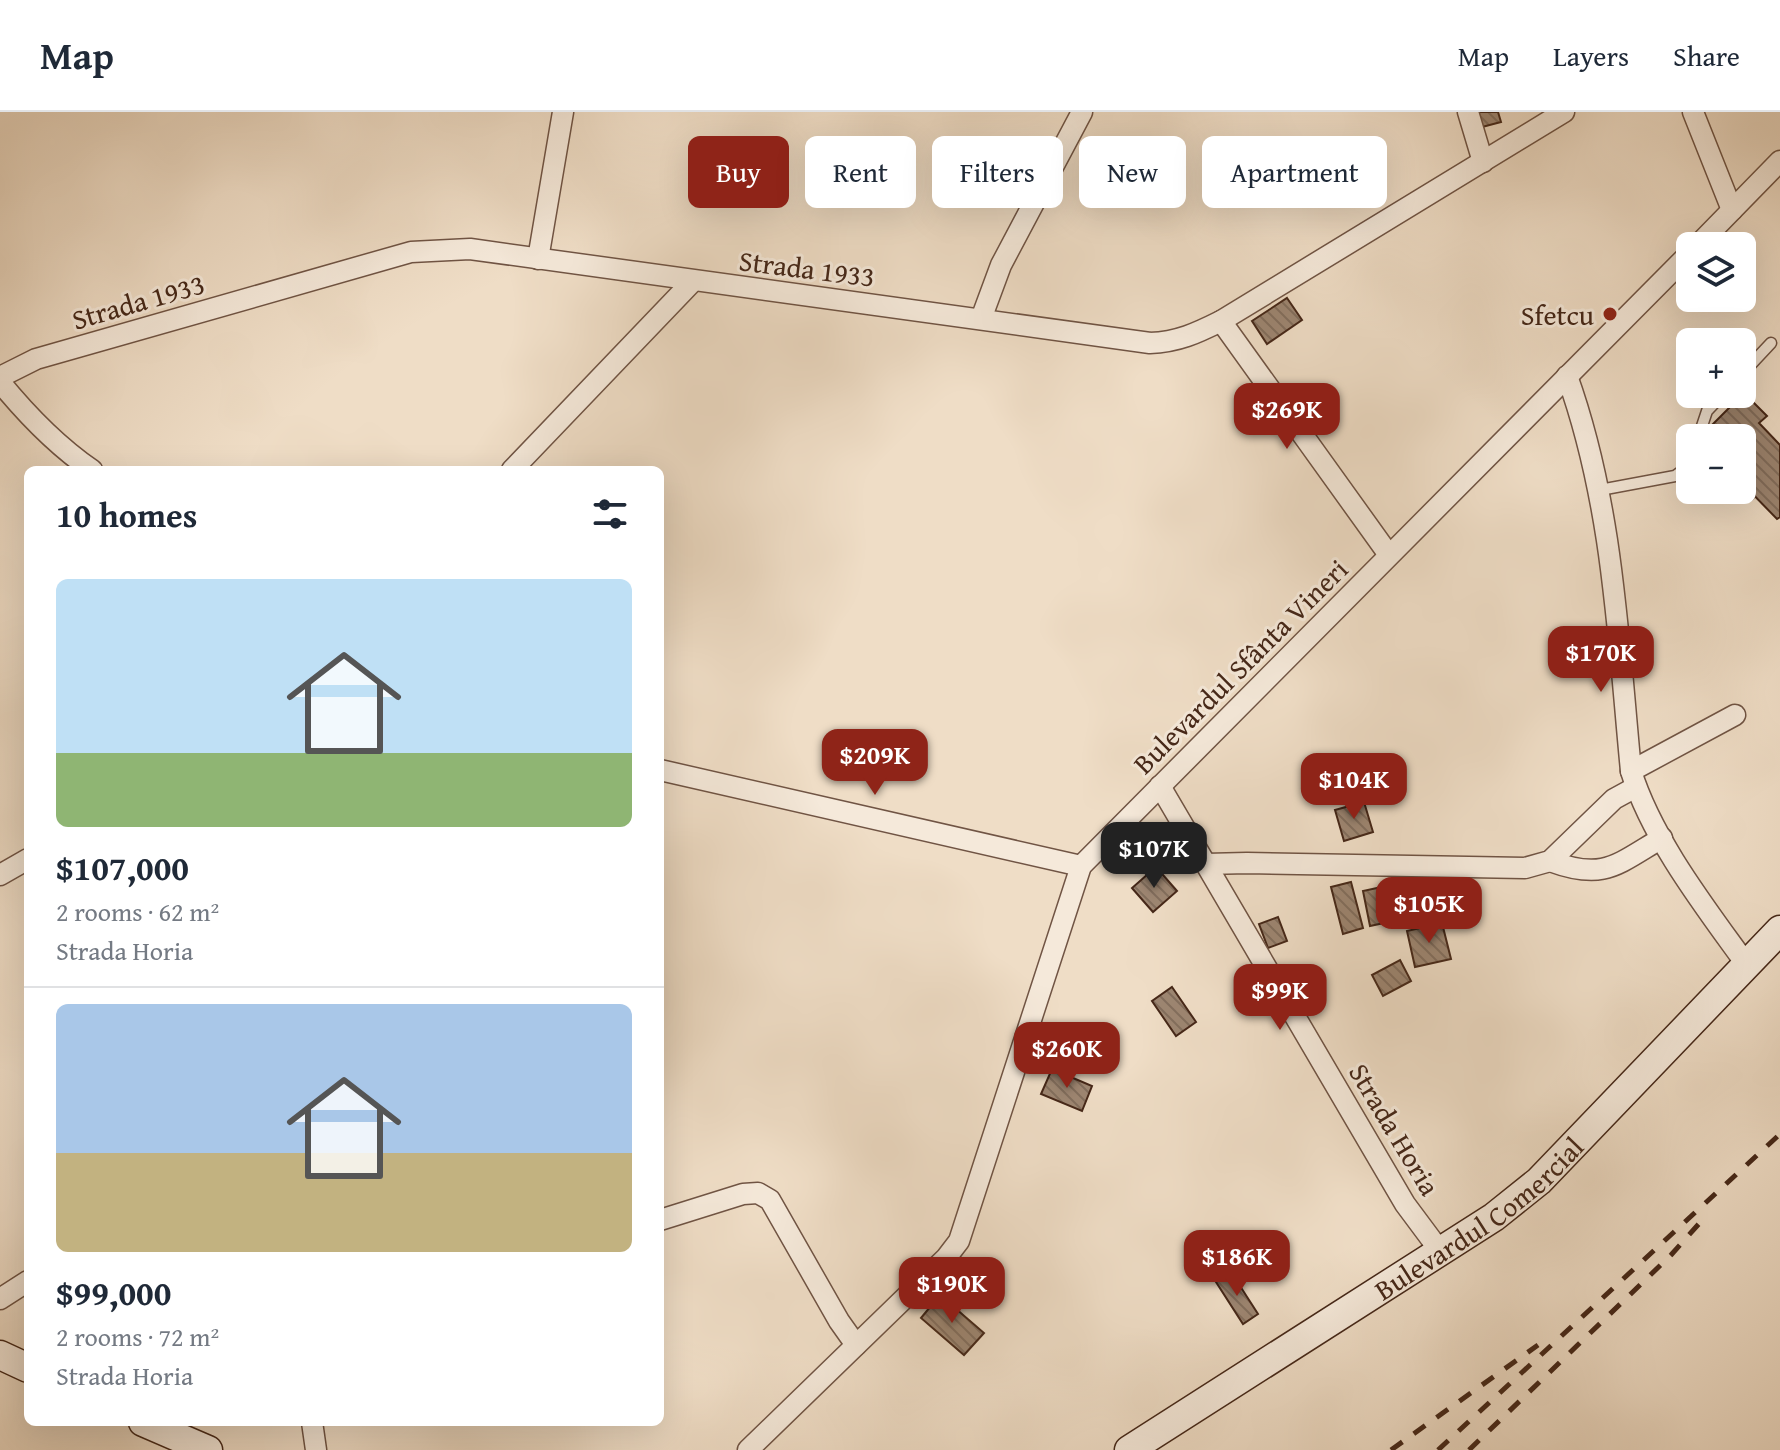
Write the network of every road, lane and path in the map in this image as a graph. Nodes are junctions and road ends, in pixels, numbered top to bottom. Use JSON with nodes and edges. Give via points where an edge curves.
{"nodes":[{"id":1,"x":563,"y":112,"type":"edge"},
{"id":2,"x":1082,"y":112,"type":"edge"},
{"id":3,"x":1468,"y":112,"type":"edge"},
{"id":4,"x":1564,"y":112,"type":"edge"},
{"id":5,"x":1693,"y":112,"type":"edge"},
{"id":6,"x":1780,"y":161,"type":"edge"},
{"id":7,"x":1483,"y":162,"type":"junction"},
{"id":8,"x":1732,"y":210,"type":"junction"},
{"id":9,"x":1711,"y":232,"type":"edge"},
{"id":10,"x":538,"y":259,"type":"junction"},
{"id":11,"x":1676,"y":267,"type":"edge"},
{"id":12,"x":693,"y":281,"type":"junction"},
{"id":13,"x":981,"y":319,"type":"junction"},
{"id":14,"x":1221,"y":321,"type":"junction"},
{"id":15,"x":1771,"y":343,"type":"dead end"},
{"id":16,"x":1756,"y":359,"type":"edge"},
{"id":17,"x":1567,"y":376,"type":"junction"},
{"id":18,"x":0,"y":380,"type":"edge"},
{"id":19,"x":86,"y":466,"type":"edge"},
{"id":20,"x":516,"y":466,"type":"edge"},
{"id":21,"x":1676,"y":475,"type":"edge"},
{"id":22,"x":1600,"y":490,"type":"junction"},
{"id":23,"x":1389,"y":555,"type":"junction"},
{"id":24,"x":1735,"y":715,"type":"dead end"},
{"id":25,"x":664,"y":771,"type":"edge"},
{"id":26,"x":1633,"y":779,"type":"junction"},
{"id":27,"x":1160,"y":786,"type":"junction"},
{"id":28,"x":1662,"y":838,"type":"junction"},
{"id":29,"x":24,"y":861,"type":"edge"},
{"id":30,"x":1550,"y":861,"type":"junction"},
{"id":31,"x":1206,"y":864,"type":"junction"},
{"id":32,"x":1081,"y":866,"type":"junction"},
{"id":33,"x":0,"y":875,"type":"edge"},
{"id":34,"x":1780,"y":930,"type":"edge"},
{"id":35,"x":1746,"y":964,"type":"junction"},
{"id":36,"x":664,"y":1219,"type":"edge"},
{"id":37,"x":1440,"y":1251,"type":"junction"},
{"id":38,"x":24,"y":1284,"type":"edge"},
{"id":39,"x":0,"y":1299,"type":"edge"},
{"id":40,"x":856,"y":1345,"type":"junction"},
{"id":41,"x":0,"y":1355,"type":"edge"},
{"id":42,"x":24,"y":1366,"type":"edge"},
{"id":43,"x":152,"y":1426,"type":"edge"},
{"id":44,"x":313,"y":1426,"type":"edge"},
{"id":45,"x":208,"y":1450,"type":"edge"},
{"id":46,"x":316,"y":1450,"type":"edge"},
{"id":47,"x":748,"y":1450,"type":"edge"},
{"id":48,"x":1129,"y":1450,"type":"edge"}],
"edges":[{"from":1,"to":10,"type":"street"},
{"from":2,"to":13,"type":"street","via":[[1001,265]]},
{"from":3,"to":7,"type":"street"},
{"from":4,"to":7,"type":"street","name":"Strada 1933"},
{"from":5,"to":8,"type":"street"},
{"from":6,"to":8,"type":"street"},
{"from":7,"to":14,"type":"street","name":"Strada 1933"},
{"from":8,"to":9,"type":"street"},
{"from":10,"to":12,"type":"street","name":"Strada 1933"},
{"from":10,"to":18,"type":"street","name":"Strada 1933","via":[[470,249],[411,252],[36,359]]},
{"from":11,"to":17,"type":"street","name":"Bulevardul Sfânta Vineri"},
{"from":12,"to":13,"type":"street","name":"Strada 1933"},
{"from":12,"to":20,"type":"street"},
{"from":13,"to":14,"type":"street","name":"Strada 1933","via":[[1150,343],[1171,342]]},
{"from":14,"to":23,"type":"street"},
{"from":15,"to":16,"type":"lane"},
{"from":17,"to":22,"type":"street"},
{"from":17,"to":23,"type":"street","name":"Bulevardul Sfânta Vineri"},
{"from":18,"to":19,"type":"street","via":[[20,407]]},
{"from":21,"to":22,"type":"lane"},
{"from":22,"to":26,"type":"street"},
{"from":23,"to":27,"type":"street","name":"Bulevardul Sfânta Vineri"},
{"from":24,"to":26,"type":"street"},
{"from":25,"to":32,"type":"street"},
{"from":26,"to":28,"type":"street"},
{"from":26,"to":30,"type":"street"},
{"from":27,"to":31,"type":"street","name":"Strada Horia"},
{"from":27,"to":32,"type":"street","name":"Bulevardul Sfânta Vineri"},
{"from":28,"to":30,"type":"street","via":[[1602,870],[1574,870]]},
{"from":28,"to":35,"type":"street"},
{"from":29,"to":33,"type":"street"},
{"from":30,"to":31,"type":"street","via":[[1525,868]]},
{"from":31,"to":37,"type":"street","name":"Strada Horia","via":[[1405,1204]]},
{"from":32,"to":40,"type":"street","name":"Bulevardul Sfânta Vineri","via":[[959,1241]]},
{"from":34,"to":35,"type":"main road","name":"Bulevardul Comercial"},
{"from":35,"to":37,"type":"main road","name":"Bulevardul Comercial","via":[[1539,1181]]},
{"from":36,"to":40,"type":"street","via":[[743,1194],[758,1193],[770,1200]]},
{"from":37,"to":48,"type":"main road","name":"Bulevardul Comercial"},
{"from":38,"to":39,"type":"street"},
{"from":40,"to":47,"type":"street","name":"Bulevardul Sfânta Vineri"},
{"from":41,"to":42,"type":"main road"},
{"from":43,"to":45,"type":"main road"},
{"from":44,"to":46,"type":"street"}]}
